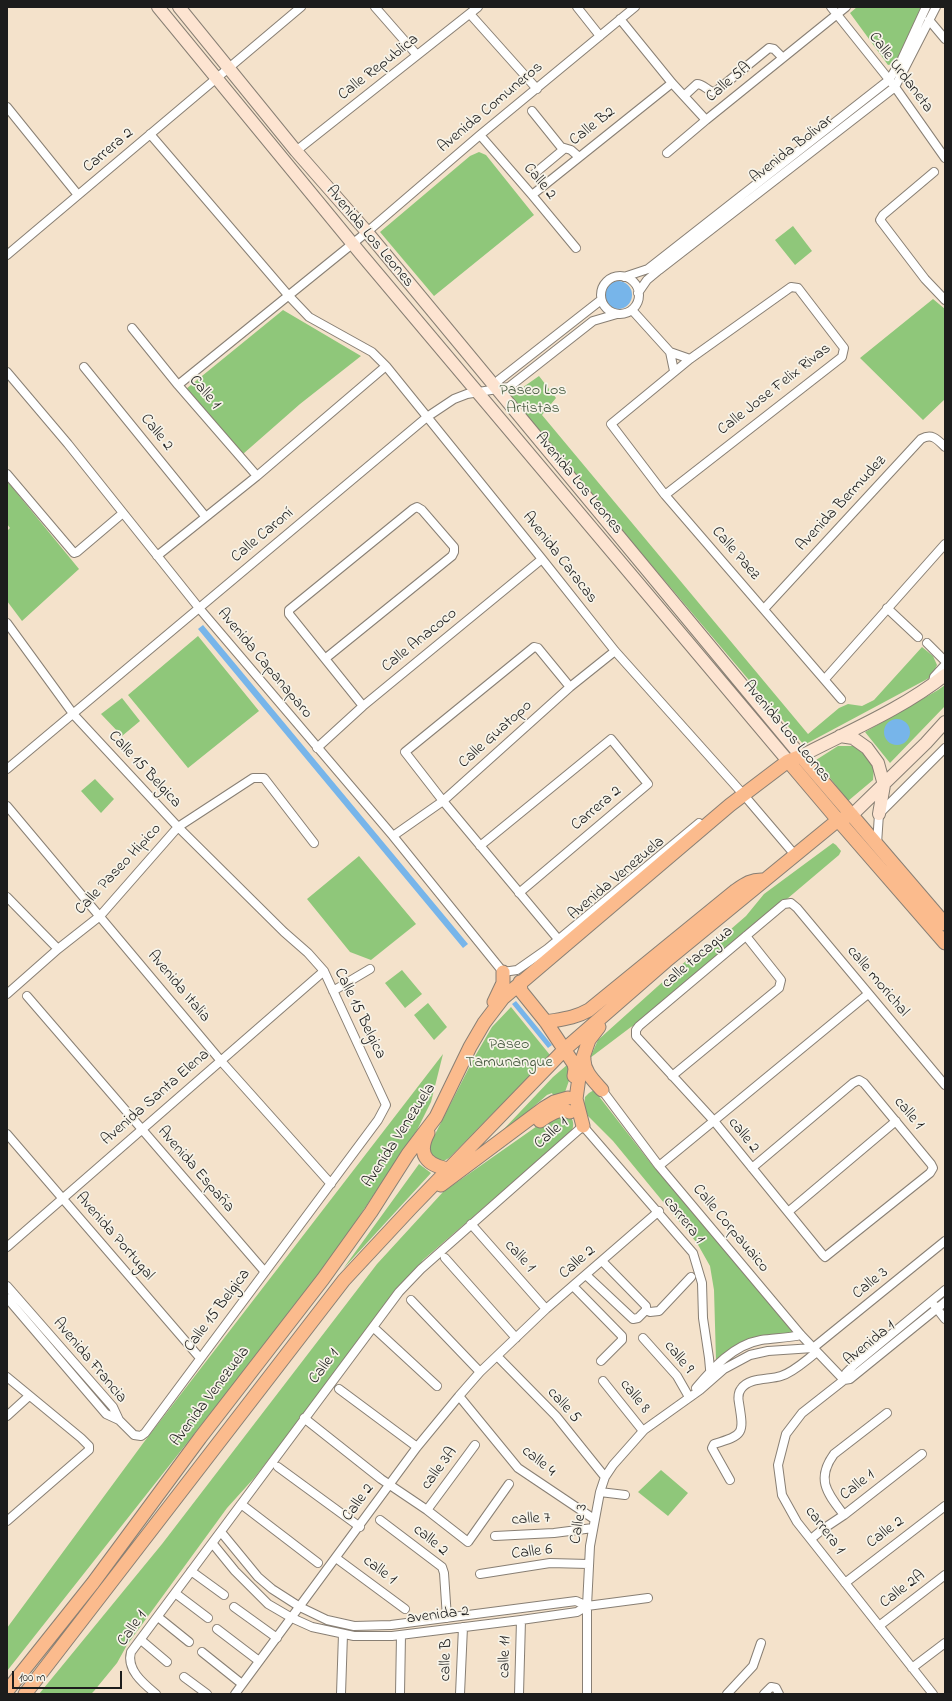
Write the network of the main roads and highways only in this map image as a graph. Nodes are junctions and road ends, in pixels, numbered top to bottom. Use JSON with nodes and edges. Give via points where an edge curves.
{"nodes":[{"id":1,"x":801,"y":756,"type":"joint"},
{"id":2,"x":788,"y":761,"type":"junction"},
{"id":3,"x":852,"y":814,"type":"junction"},
{"id":4,"x":838,"y":820,"type":"junction"},
{"id":5,"x":764,"y":880,"type":"junction"},
{"id":6,"x":945,"y":924,"type":"edge"},
{"id":7,"x":945,"y":943,"type":"edge"},
{"id":8,"x":666,"y":961,"type":"junction"},
{"id":9,"x":503,"y":972,"type":"road end"},
{"id":10,"x":520,"y":982,"type":"junction"},
{"id":11,"x":546,"y":1022,"type":"junction"},
{"id":12,"x":484,"y":1023,"type":"junction"},
{"id":13,"x":565,"y":1049,"type":"junction"},
{"id":14,"x":584,"y":1054,"type":"junction"},
{"id":15,"x":602,"y":1090,"type":"road end"},
{"id":16,"x":568,"y":1098,"type":"junction"},
{"id":17,"x":570,"y":1112,"type":"junction"},
{"id":18,"x":436,"y":1117,"type":"junction"},
{"id":19,"x":472,"y":1163,"type":"junction"},
{"id":20,"x":448,"y":1169,"type":"junction"},
{"id":21,"x":462,"y":1170,"type":"junction"},
{"id":22,"x":410,"y":1208,"type":"junction"},
{"id":23,"x":7,"y":1691,"type":"edge"},
{"id":24,"x":26,"y":1694,"type":"edge"}],
"edges":[{"from":1,"to":2,"type":"main road","name":"Avenida Venezuela"},
{"from":1,"to":3,"type":"main road","name":"Avenida Los Leones"},
{"from":2,"to":4,"type":"main road","name":"Avenida Los Leones"},
{"from":2,"to":10,"type":"main road","name":"Avenida Venezuela","via":[[743,794]]},
{"from":3,"to":4,"type":"main road"},
{"from":3,"to":6,"type":"main road","name":"Avenida Los Leones"},
{"from":4,"to":5,"type":"main road"},
{"from":4,"to":7,"type":"main road","name":"Avenida Los Leones"},
{"from":5,"to":8,"type":"main road"},
{"from":5,"to":11,"type":"main road","via":[[746,882],[589,1010],[579,1016]]},
{"from":8,"to":13,"type":"main road"},
{"from":8,"to":14,"type":"main road","via":[[597,1028]]},
{"from":9,"to":12,"type":"main road","via":[[503,983]]},
{"from":10,"to":11,"type":"main road","via":[[521,991]]},
{"from":10,"to":12,"type":"main road","name":"Avenida Venezuela","via":[[503,998]]},
{"from":11,"to":13,"type":"main road"},
{"from":12,"to":18,"type":"main road","name":"Avenida Venezuela"},
{"from":13,"to":16,"type":"main road","via":[[575,1069]]},
{"from":13,"to":20,"type":"main road"},
{"from":14,"to":15,"type":"main road","via":[[587,1072]]},
{"from":14,"to":17,"type":"main road","via":[[576,1099],[583,1126]]},
{"from":16,"to":17,"type":"main road"},
{"from":16,"to":19,"type":"main road","via":[[544,1108]]},
{"from":17,"to":19,"type":"main road","via":[[561,1110],[548,1115],[510,1142]]},
{"from":18,"to":20,"type":"main road","via":[[424,1140],[424,1154],[436,1166]]},
{"from":18,"to":23,"type":"main road","name":"Avenida Venezuela","via":[[323,1279],[200,1438],[93,1583]]},
{"from":19,"to":21,"type":"main road"},
{"from":20,"to":21,"type":"main road"},
{"from":20,"to":22,"type":"main road"},
{"from":21,"to":22,"type":"main road"},
{"from":22,"to":24,"type":"main road","via":[[344,1280]]}]}
